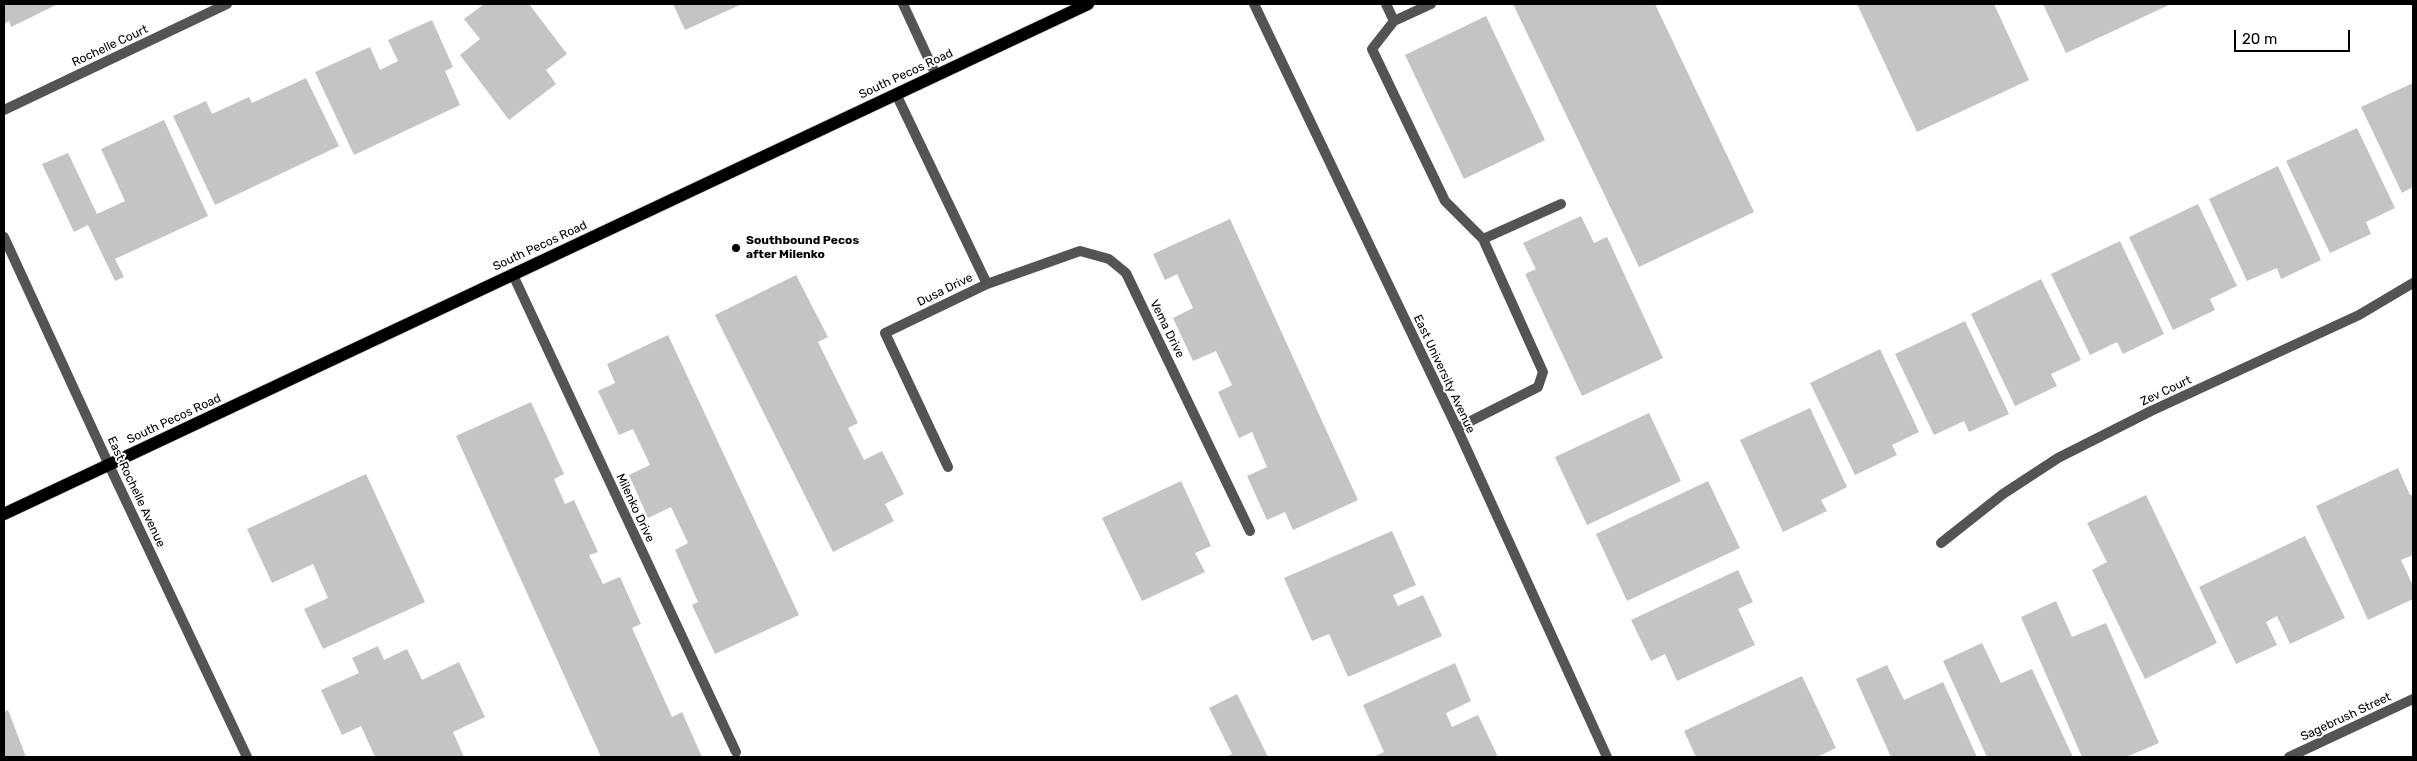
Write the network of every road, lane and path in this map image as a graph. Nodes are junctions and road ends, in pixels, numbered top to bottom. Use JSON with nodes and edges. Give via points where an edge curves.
{"nodes":[{"id":1,"x":227,"y":4,"type":"edge"},
{"id":2,"x":903,"y":4,"type":"edge"},
{"id":3,"x":1088,"y":4,"type":"edge"},
{"id":4,"x":1254,"y":4,"type":"edge"},
{"id":5,"x":1386,"y":4,"type":"edge"},
{"id":6,"x":1431,"y":4,"type":"edge"},
{"id":7,"x":1394,"y":21,"type":"junction"},
{"id":8,"x":936,"y":75,"type":"junction"},
{"id":9,"x":896,"y":94,"type":"junction"},
{"id":10,"x":4,"y":110,"type":"edge"},
{"id":11,"x":1561,"y":204,"type":"dead end"},
{"id":12,"x":4,"y":237,"type":"edge"},
{"id":13,"x":1483,"y":239,"type":"junction"},
{"id":14,"x":512,"y":275,"type":"junction"},
{"id":15,"x":2413,"y":283,"type":"edge"},
{"id":16,"x":987,"y":284,"type":"junction"},
{"id":17,"x":1457,"y":428,"type":"junction"},
{"id":18,"x":109,"y":465,"type":"junction"},
{"id":19,"x":948,"y":467,"type":"dead end"},
{"id":20,"x":4,"y":514,"type":"edge"},
{"id":21,"x":1250,"y":531,"type":"dead end"},
{"id":22,"x":1942,"y":543,"type":"dead end"},
{"id":23,"x":2413,"y":699,"type":"edge"},
{"id":24,"x":736,"y":752,"type":"dead end"},
{"id":25,"x":247,"y":757,"type":"edge"},
{"id":26,"x":1607,"y":757,"type":"edge"},
{"id":27,"x":2289,"y":757,"type":"edge"}],
"edges":[{"from":1,"to":10,"type":"street","name":"Rochelle Court"},
{"from":2,"to":8,"type":"street"},
{"from":3,"to":8,"type":"main road","name":"South Pecos Road"},
{"from":4,"to":17,"type":"street","name":"East University Avenue"},
{"from":5,"to":7,"type":"street"},
{"from":6,"to":7,"type":"street"},
{"from":7,"to":13,"type":"street","via":[[1372,49],[1445,201]]},
{"from":8,"to":9,"type":"main road","name":"South Pecos Road"},
{"from":9,"to":14,"type":"main road","name":"South Pecos Road"},
{"from":9,"to":16,"type":"street","name":"Dusa Drive"},
{"from":11,"to":13,"type":"street"},
{"from":12,"to":18,"type":"street","name":"East Rochelle Avenue"},
{"from":13,"to":17,"type":"street","via":[[1543,372],[1538,387]]},
{"from":14,"to":18,"type":"main road","name":"South Pecos Road"},
{"from":14,"to":24,"type":"street","name":"Milenko Drive"},
{"from":15,"to":22,"type":"street","name":"Zev Court","via":[[2359,315],[2058,458],[2003,494]]},
{"from":16,"to":19,"type":"street","name":"Dusa Drive","via":[[885,333]]},
{"from":16,"to":21,"type":"street","name":"Vema Drive","via":[[1080,252],[1110,258],[1126,273]]},
{"from":17,"to":26,"type":"street","name":"East University Avenue"},
{"from":18,"to":20,"type":"main road","name":"South Pecos Road"},
{"from":18,"to":25,"type":"street","name":"East Rochelle Avenue"},
{"from":23,"to":27,"type":"street","name":"Sagebrush Street"}]}
